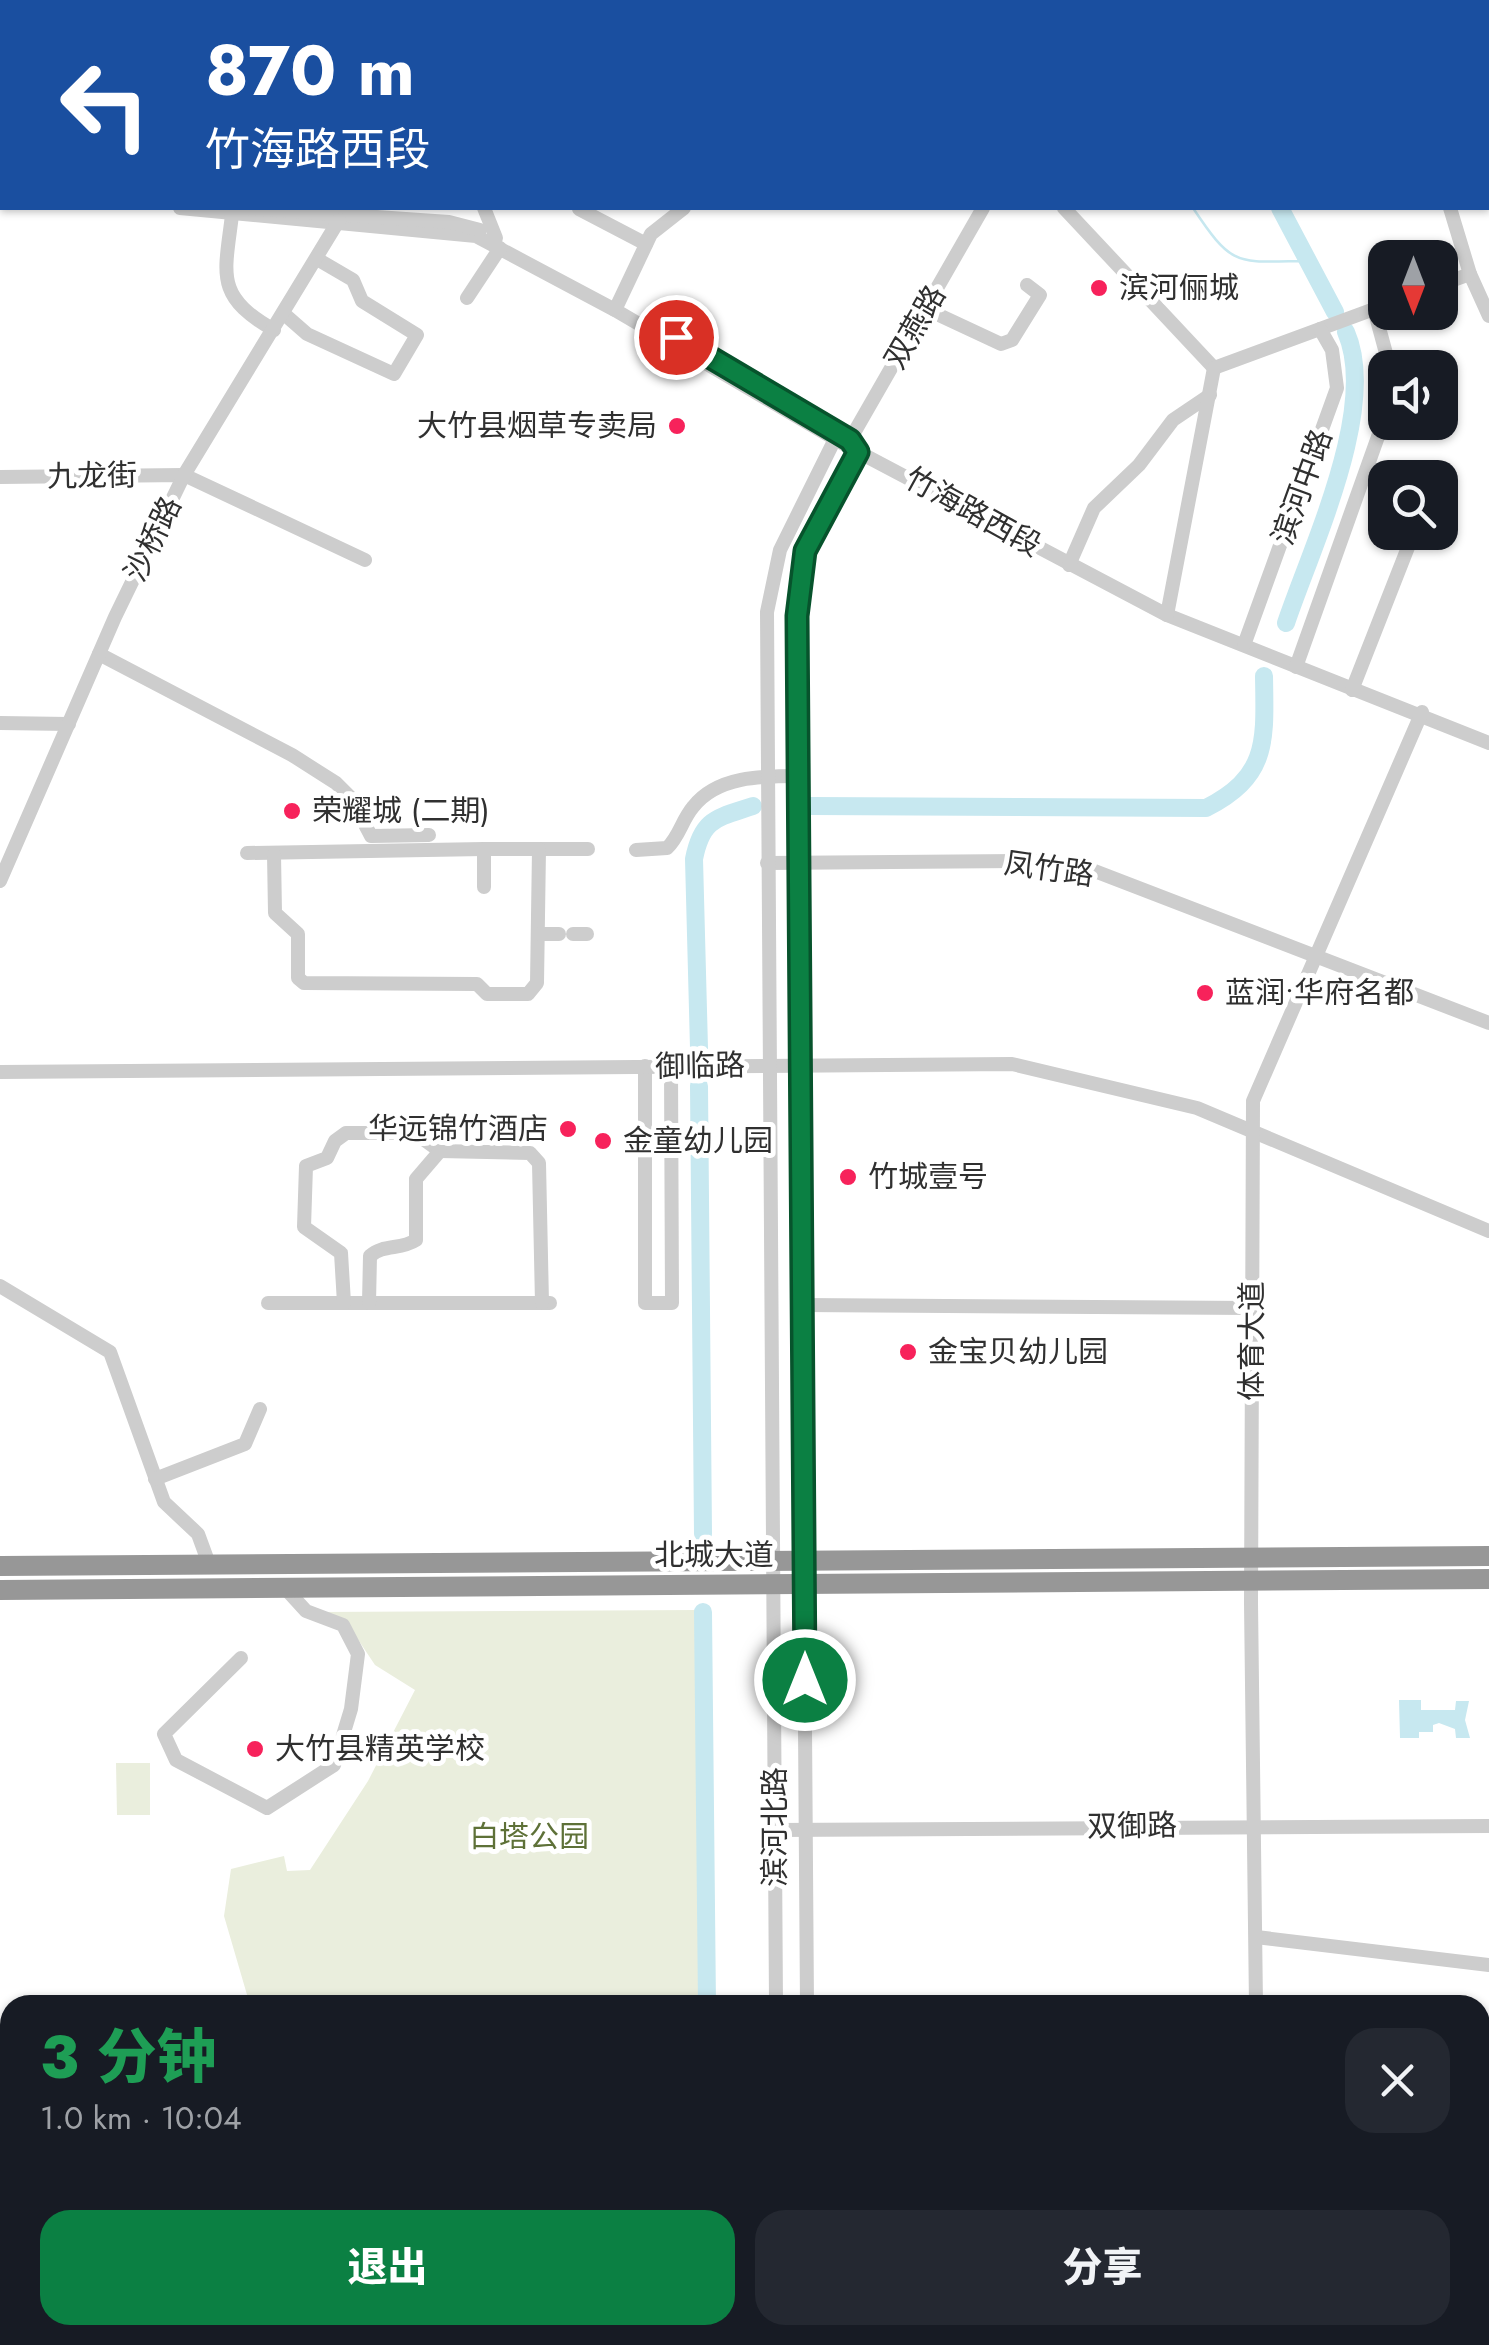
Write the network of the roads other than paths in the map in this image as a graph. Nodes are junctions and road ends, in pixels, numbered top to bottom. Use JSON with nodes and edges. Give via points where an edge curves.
{"nodes":[{"id":1,"x":197,"y":210,"type":"edge"},
{"id":2,"x":290,"y":210,"type":"edge"},
{"id":3,"x":389,"y":210,"type":"edge"},
{"id":4,"x":485,"y":210,"type":"edge"},
{"id":5,"x":581,"y":210,"type":"edge"},
{"id":6,"x":682,"y":210,"type":"edge"},
{"id":7,"x":982,"y":210,"type":"edge"},
{"id":8,"x":1066,"y":210,"type":"edge"},
{"id":9,"x":1451,"y":210,"type":"edge"},
{"id":10,"x":232,"y":215,"type":"junction"},
{"id":11,"x":339,"y":221,"type":"junction"},
{"id":12,"x":373,"y":223,"type":"junction"},
{"id":13,"x":498,"y":243,"type":"junction"},
{"id":14,"x":646,"y":244,"type":"junction"},
{"id":15,"x":316,"y":260,"type":"junction"},
{"id":16,"x":1470,"y":274,"type":"junction"},
{"id":17,"x":1458,"y":278,"type":"edge"},
{"id":18,"x":1028,"y":285,"type":"dead end"},
{"id":19,"x":468,"y":298,"type":"dead end"},
{"id":20,"x":617,"y":306,"type":"junction"},
{"id":21,"x":926,"y":309,"type":"junction"},
{"id":22,"x":1368,"y":311,"type":"edge"},
{"id":23,"x":284,"y":314,"type":"junction"},
{"id":24,"x":1489,"y":316,"type":"edge"},
{"id":25,"x":1320,"y":328,"type":"junction"},
{"id":26,"x":274,"y":330,"type":"junction"},
{"id":27,"x":1214,"y":368,"type":"junction"},
{"id":28,"x":1210,"y":395,"type":"junction"},
{"id":29,"x":1376,"y":440,"type":"edge"},
{"id":30,"x":848,"y":444,"type":"junction"},
{"id":31,"x":184,"y":475,"type":"junction"},
{"id":32,"x":0,"y":477,"type":"edge"},
{"id":33,"x":1407,"y":550,"type":"edge"},
{"id":34,"x":365,"y":560,"type":"dead end"},
{"id":35,"x":1070,"y":563,"type":"junction"},
{"id":36,"x":1167,"y":612,"type":"junction"},
{"id":37,"x":1245,"y":642,"type":"junction"},
{"id":38,"x":100,"y":654,"type":"junction"},
{"id":39,"x":1297,"y":664,"type":"junction"},
{"id":40,"x":1353,"y":687,"type":"junction"},
{"id":41,"x":1421,"y":714,"type":"junction"},
{"id":42,"x":0,"y":723,"type":"edge"},
{"id":43,"x":69,"y":724,"type":"junction"},
{"id":44,"x":1489,"y":740,"type":"edge"},
{"id":45,"x":798,"y":778,"type":"junction"},
{"id":46,"x":767,"y":779,"type":"junction"},
{"id":47,"x":429,"y":834,"type":"dead end"},
{"id":48,"x":484,"y":848,"type":"junction"},
{"id":49,"x":539,"y":848,"type":"junction"},
{"id":50,"x":588,"y":849,"type":"dead end"},
{"id":51,"x":636,"y":850,"type":"dead end"},
{"id":52,"x":246,"y":853,"type":"dead end"},
{"id":53,"x":274,"y":854,"type":"junction"},
{"id":54,"x":799,"y":862,"type":"junction"},
{"id":55,"x":767,"y":863,"type":"junction"},
{"id":56,"x":0,"y":881,"type":"edge"},
{"id":57,"x":484,"y":887,"type":"dead end"},
{"id":58,"x":538,"y":934,"type":"junction"},
{"id":59,"x":573,"y":934,"type":"dead end"},
{"id":60,"x":1315,"y":959,"type":"junction"},
{"id":61,"x":1489,"y":1023,"type":"edge"},
{"id":62,"x":770,"y":1065,"type":"junction"},
{"id":63,"x":800,"y":1065,"type":"junction"},
{"id":64,"x":645,"y":1066,"type":"junction"},
{"id":65,"x":673,"y":1066,"type":"junction"},
{"id":66,"x":0,"y":1072,"type":"edge"},
{"id":67,"x":1253,"y":1134,"type":"junction"},
{"id":68,"x":440,"y":1151,"type":"junction"},
{"id":69,"x":645,"y":1160,"type":"junction"},
{"id":70,"x":672,"y":1160,"type":"junction"},
{"id":71,"x":1489,"y":1231,"type":"edge"},
{"id":72,"x":0,"y":1286,"type":"edge"},
{"id":73,"x":268,"y":1302,"type":"dead end"},
{"id":74,"x":344,"y":1303,"type":"junction"},
{"id":75,"x":369,"y":1303,"type":"junction"},
{"id":76,"x":802,"y":1306,"type":"junction"},
{"id":77,"x":1251,"y":1308,"type":"junction"},
{"id":78,"x":260,"y":1409,"type":"dead end"},
{"id":79,"x":155,"y":1479,"type":"junction"},
{"id":80,"x":1489,"y":1556,"type":"edge"},
{"id":81,"x":1252,"y":1558,"type":"junction"},
{"id":82,"x":775,"y":1560,"type":"junction"},
{"id":83,"x":805,"y":1560,"type":"junction"},
{"id":84,"x":208,"y":1564,"type":"junction"},
{"id":85,"x":0,"y":1566,"type":"edge"},
{"id":86,"x":1489,"y":1580,"type":"edge"},
{"id":87,"x":1251,"y":1581,"type":"junction"},
{"id":88,"x":775,"y":1584,"type":"junction"},
{"id":89,"x":804,"y":1584,"type":"junction"},
{"id":90,"x":284,"y":1588,"type":"junction"},
{"id":91,"x":0,"y":1590,"type":"edge"},
{"id":92,"x":241,"y":1658,"type":"dead end"},
{"id":93,"x":1256,"y":1825,"type":"junction"},
{"id":94,"x":1489,"y":1826,"type":"edge"},
{"id":95,"x":806,"y":1829,"type":"junction"},
{"id":96,"x":775,"y":1830,"type":"junction"},
{"id":97,"x":1256,"y":1936,"type":"junction"},
{"id":98,"x":1489,"y":1965,"type":"edge"},
{"id":99,"x":776,"y":1995,"type":"edge"},
{"id":100,"x":807,"y":1995,"type":"edge"},
{"id":101,"x":1256,"y":1995,"type":"edge"}],
"edges":[{"from":1,"to":10,"type":"street","name":"竹海路西段"},
{"from":2,"to":11,"type":"street","name":"竹海路西段"},
{"from":3,"to":12,"type":"street"},
{"from":4,"to":13,"type":"street"},
{"from":5,"to":14,"type":"street"},
{"from":6,"to":14,"type":"street"},
{"from":7,"to":21,"type":"street","name":"双燕路"},
{"from":8,"to":27,"type":"street"},
{"from":9,"to":16,"type":"street"},
{"from":10,"to":11,"type":"street","name":"竹海路西段"},
{"from":10,"to":26,"type":"street","via":[[223,258],[234,297],[243,312]]},
{"from":11,"to":12,"type":"street","name":"竹海路西段"},
{"from":11,"to":15,"type":"street","name":"沙桥路"},
{"from":12,"to":13,"type":"street","name":"竹海路西段"},
{"from":13,"to":19,"type":"street"},
{"from":13,"to":20,"type":"street","name":"竹海路西段"},
{"from":14,"to":20,"type":"street"},
{"from":15,"to":23,"type":"street","name":"沙桥路"},
{"from":15,"to":23,"type":"street","via":[[352,280],[362,301],[417,335],[394,374],[307,334]]},
{"from":16,"to":17,"type":"street"},
{"from":16,"to":24,"type":"street"},
{"from":18,"to":21,"type":"street","via":[[1040,295],[1012,340],[1001,344]]},
{"from":20,"to":30,"type":"street","name":"竹海路西段"},
{"from":21,"to":30,"type":"street","name":"双燕路"},
{"from":22,"to":25,"type":"street"},
{"from":23,"to":26,"type":"street","name":"沙桥路"},
{"from":25,"to":27,"type":"street"},
{"from":25,"to":37,"type":"street","name":"滨河中路","via":[[1332,350],[1337,388]]},
{"from":26,"to":31,"type":"street","name":"沙桥路"},
{"from":27,"to":28,"type":"street"},
{"from":28,"to":35,"type":"street","via":[[1173,420],[1094,508]]},
{"from":28,"to":36,"type":"street"},
{"from":29,"to":39,"type":"street","name":"滨河中路"},
{"from":30,"to":35,"type":"street","name":"竹海路西段"},
{"from":30,"to":45,"type":"street","name":"滨河北路","via":[[805,551],[797,616]]},
{"from":30,"to":46,"type":"street","name":"滨河北路","via":[[780,550],[766,612]]},
{"from":31,"to":32,"type":"street","name":"九龙街"},
{"from":31,"to":34,"type":"street"},
{"from":31,"to":38,"type":"street","name":"沙桥路"},
{"from":33,"to":40,"type":"street"},
{"from":35,"to":36,"type":"street","name":"竹海路西段"},
{"from":36,"to":37,"type":"street","name":"竹海路西段"},
{"from":37,"to":39,"type":"street","name":"竹海路西段"},
{"from":38,"to":43,"type":"street","name":"沙桥路"},
{"from":38,"to":47,"type":"street","via":[[336,783],[372,836]]},
{"from":39,"to":40,"type":"street","name":"竹海路西段"},
{"from":40,"to":41,"type":"street","name":"竹海路西段"},
{"from":41,"to":44,"type":"street","name":"竹海路西段"},
{"from":41,"to":60,"type":"street","name":"体育大道"},
{"from":42,"to":43,"type":"street"},
{"from":43,"to":56,"type":"street","name":"沙桥路"},
{"from":45,"to":46,"type":"street"},
{"from":45,"to":54,"type":"street","name":"滨河北路"},
{"from":46,"to":51,"type":"street","via":[[712,789],[667,848]]},
{"from":46,"to":55,"type":"street","name":"滨河北路"},
{"from":48,"to":49,"type":"street"},
{"from":48,"to":53,"type":"street"},
{"from":48,"to":57,"type":"street"},
{"from":49,"to":50,"type":"street"},
{"from":49,"to":58,"type":"street"},
{"from":52,"to":53,"type":"street"},
{"from":53,"to":58,"type":"street","via":[[275,913],[298,934],[298,978],[304,983],[477,984],[487,994],[522,995],[536,983]]},
{"from":54,"to":55,"type":"street","name":"凤竹路"},
{"from":54,"to":60,"type":"street","name":"凤竹路","via":[[1034,861],[1092,870]]},
{"from":54,"to":63,"type":"street","name":"滨河北路"},
{"from":55,"to":62,"type":"street","name":"滨河北路"},
{"from":58,"to":59,"type":"street"},
{"from":60,"to":61,"type":"street","name":"凤竹路"},
{"from":60,"to":67,"type":"street","name":"体育大道","via":[[1253,1101]]},
{"from":62,"to":63,"type":"street","name":"御临路"},
{"from":62,"to":65,"type":"street","name":"御临路"},
{"from":62,"to":82,"type":"street","name":"滨河北路"},
{"from":63,"to":67,"type":"street","name":"御临路","via":[[1012,1064],[1196,1108]]},
{"from":63,"to":76,"type":"street","name":"滨河北路"},
{"from":64,"to":65,"type":"street","name":"御临路"},
{"from":64,"to":66,"type":"street","name":"御临路"},
{"from":64,"to":69,"type":"street"},
{"from":65,"to":70,"type":"street"},
{"from":67,"to":71,"type":"street","name":"御临路"},
{"from":67,"to":77,"type":"street","name":"体育大道"},
{"from":68,"to":74,"type":"street","via":[[415,1133],[346,1133],[327,1158],[306,1166],[304,1227],[341,1253]]},
{"from":68,"to":75,"type":"street","via":[[416,1179],[416,1240],[370,1256]]},
{"from":68,"to":75,"type":"street","via":[[530,1153],[539,1163],[546,1303]]},
{"from":69,"to":70,"type":"street"},
{"from":69,"to":70,"type":"street","via":[[645,1303],[672,1303]]},
{"from":72,"to":79,"type":"street","via":[[110,1352]]},
{"from":73,"to":74,"type":"street"},
{"from":74,"to":75,"type":"street"},
{"from":76,"to":77,"type":"street"},
{"from":76,"to":83,"type":"street","name":"滨河北路"},
{"from":77,"to":81,"type":"street","name":"体育大道"},
{"from":78,"to":79,"type":"street","via":[[245,1444]]},
{"from":79,"to":84,"type":"street","via":[[164,1502],[198,1534]]},
{"from":80,"to":81,"type":"highway","name":"北城大道"},
{"from":81,"to":83,"type":"highway","name":"北城大道"},
{"from":81,"to":87,"type":"street","name":"体育大道"},
{"from":82,"to":83,"type":"highway","name":"北城大道"},
{"from":82,"to":84,"type":"highway","name":"北城大道"},
{"from":82,"to":88,"type":"street","name":"滨河北路"},
{"from":83,"to":89,"type":"street","name":"滨河北路"},
{"from":84,"to":85,"type":"highway","name":"北城大道"},
{"from":86,"to":87,"type":"highway","name":"北城大道"},
{"from":87,"to":89,"type":"highway","name":"北城大道"},
{"from":87,"to":93,"type":"street","name":"体育大道"},
{"from":88,"to":89,"type":"highway","name":"北城大道"},
{"from":88,"to":90,"type":"highway","name":"北城大道"},
{"from":88,"to":96,"type":"street","name":"滨河北路"},
{"from":89,"to":95,"type":"street","name":"滨河北路"},
{"from":90,"to":91,"type":"highway","name":"北城大道"},
{"from":90,"to":92,"type":"street","via":[[306,1611],[342,1625],[358,1654],[334,1764],[267,1808],[176,1760],[164,1734]]},
{"from":93,"to":94,"type":"street","name":"双御路"},
{"from":93,"to":95,"type":"street","name":"双御路"},
{"from":93,"to":97,"type":"street","name":"体育大道"},
{"from":95,"to":96,"type":"street","name":"双御路"},
{"from":95,"to":100,"type":"street","name":"滨河北路"},
{"from":96,"to":99,"type":"street","name":"滨河北路"},
{"from":97,"to":98,"type":"street"},
{"from":97,"to":101,"type":"street","name":"体育大道"}]}
